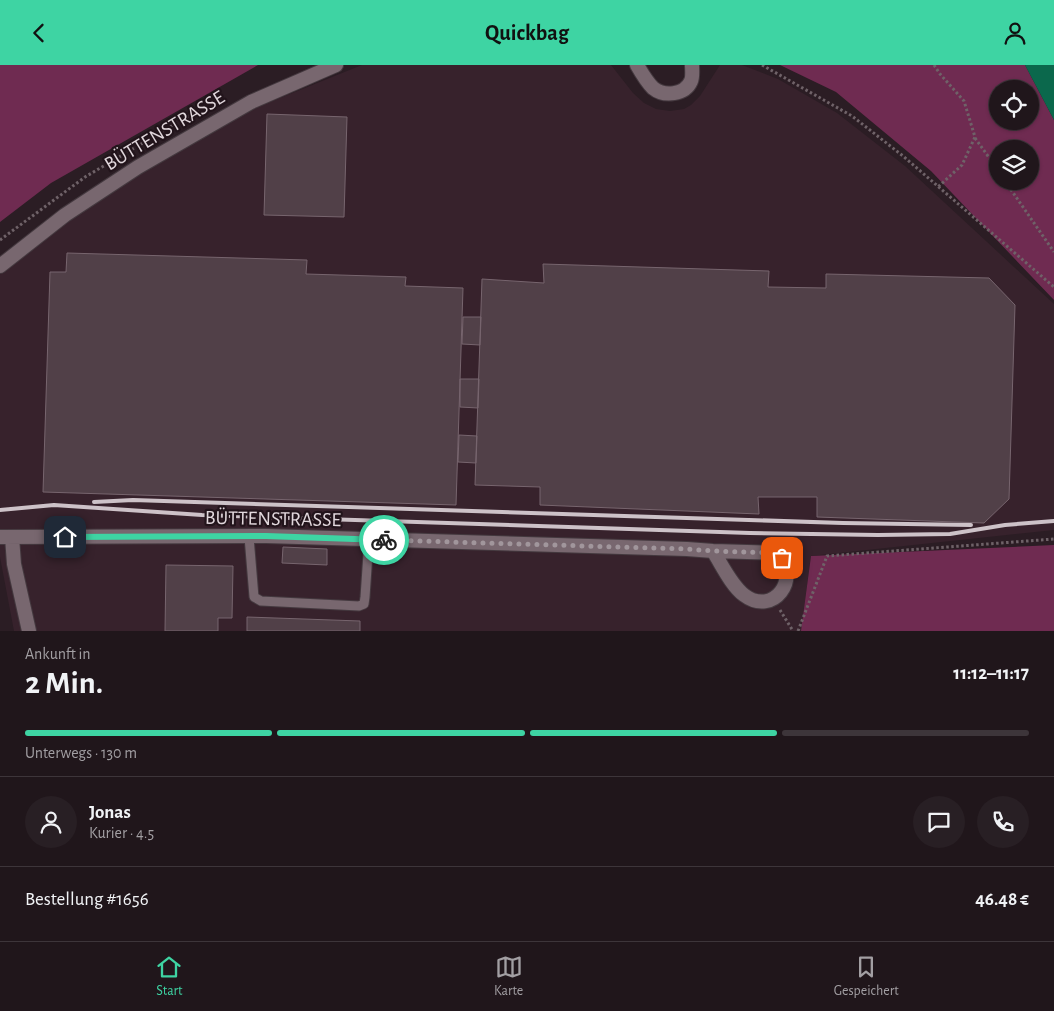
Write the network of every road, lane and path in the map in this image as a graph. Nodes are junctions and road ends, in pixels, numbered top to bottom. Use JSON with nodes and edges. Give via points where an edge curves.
{"nodes":[{"id":1,"x":336,"y":65,"type":"edge"},
{"id":2,"x":637,"y":65,"type":"edge"},
{"id":3,"x":692,"y":65,"type":"edge"},
{"id":4,"x":762,"y":65,"type":"edge"},
{"id":5,"x":934,"y":65,"type":"edge"},
{"id":6,"x":974,"y":137,"type":"junction"},
{"id":7,"x":989,"y":158,"type":"edge"},
{"id":8,"x":938,"y":187,"type":"junction"},
{"id":9,"x":1011,"y":190,"type":"edge"},
{"id":10,"x":1054,"y":252,"type":"edge"},
{"id":11,"x":0,"y":266,"type":"edge"},
{"id":12,"x":1054,"y":287,"type":"edge"},
{"id":13,"x":6,"y":537,"type":"edge"},
{"id":14,"x":249,"y":537,"type":"junction"},
{"id":15,"x":369,"y":539,"type":"junction"},
{"id":16,"x":1054,"y":539,"type":"edge"},
{"id":17,"x":713,"y":551,"type":"junction"},
{"id":18,"x":772,"y":599,"type":"junction"},
{"id":19,"x":29,"y":631,"type":"edge"},
{"id":20,"x":793,"y":631,"type":"edge"},
{"id":21,"x":798,"y":631,"type":"edge"}],
"edges":[{"from":1,"to":11,"type":"street","name":"BÜTTENSTRASSE","via":[[251,102],[138,167],[65,215]]},
{"from":2,"to":3,"type":"street","via":[[653,87],[662,93],[672,93],[683,90],[691,81]]},
{"from":4,"to":8,"type":"path","via":[[852,116]]},
{"from":5,"to":6,"type":"path","via":[[964,101]]},
{"from":6,"to":7,"type":"path"},
{"from":6,"to":8,"type":"path","via":[[962,165]]},
{"from":8,"to":12,"type":"path"},
{"from":9,"to":10,"type":"path"},
{"from":13,"to":14,"type":"street","name":"BÜTTENSTRASSE"},
{"from":13,"to":19,"type":"street","name":"BÜTTENSTRASSE"},
{"from":14,"to":15,"type":"street","name":"BÜTTENSTRASSE"},
{"from":14,"to":15,"type":"lane","via":[[254,597],[262,601],[359,606],[364,604],[366,597]]},
{"from":15,"to":17,"type":"street","name":"BÜTTENSTRASSE"},
{"from":16,"to":21,"type":"path","via":[[827,556]]},
{"from":17,"to":18,"type":"street","via":[[745,596],[757,602]]},
{"from":17,"to":18,"type":"street","name":"BÜTTENSTRASSE","via":[[777,553],[787,569],[787,580],[781,592]]},
{"from":18,"to":20,"type":"path"}]}
